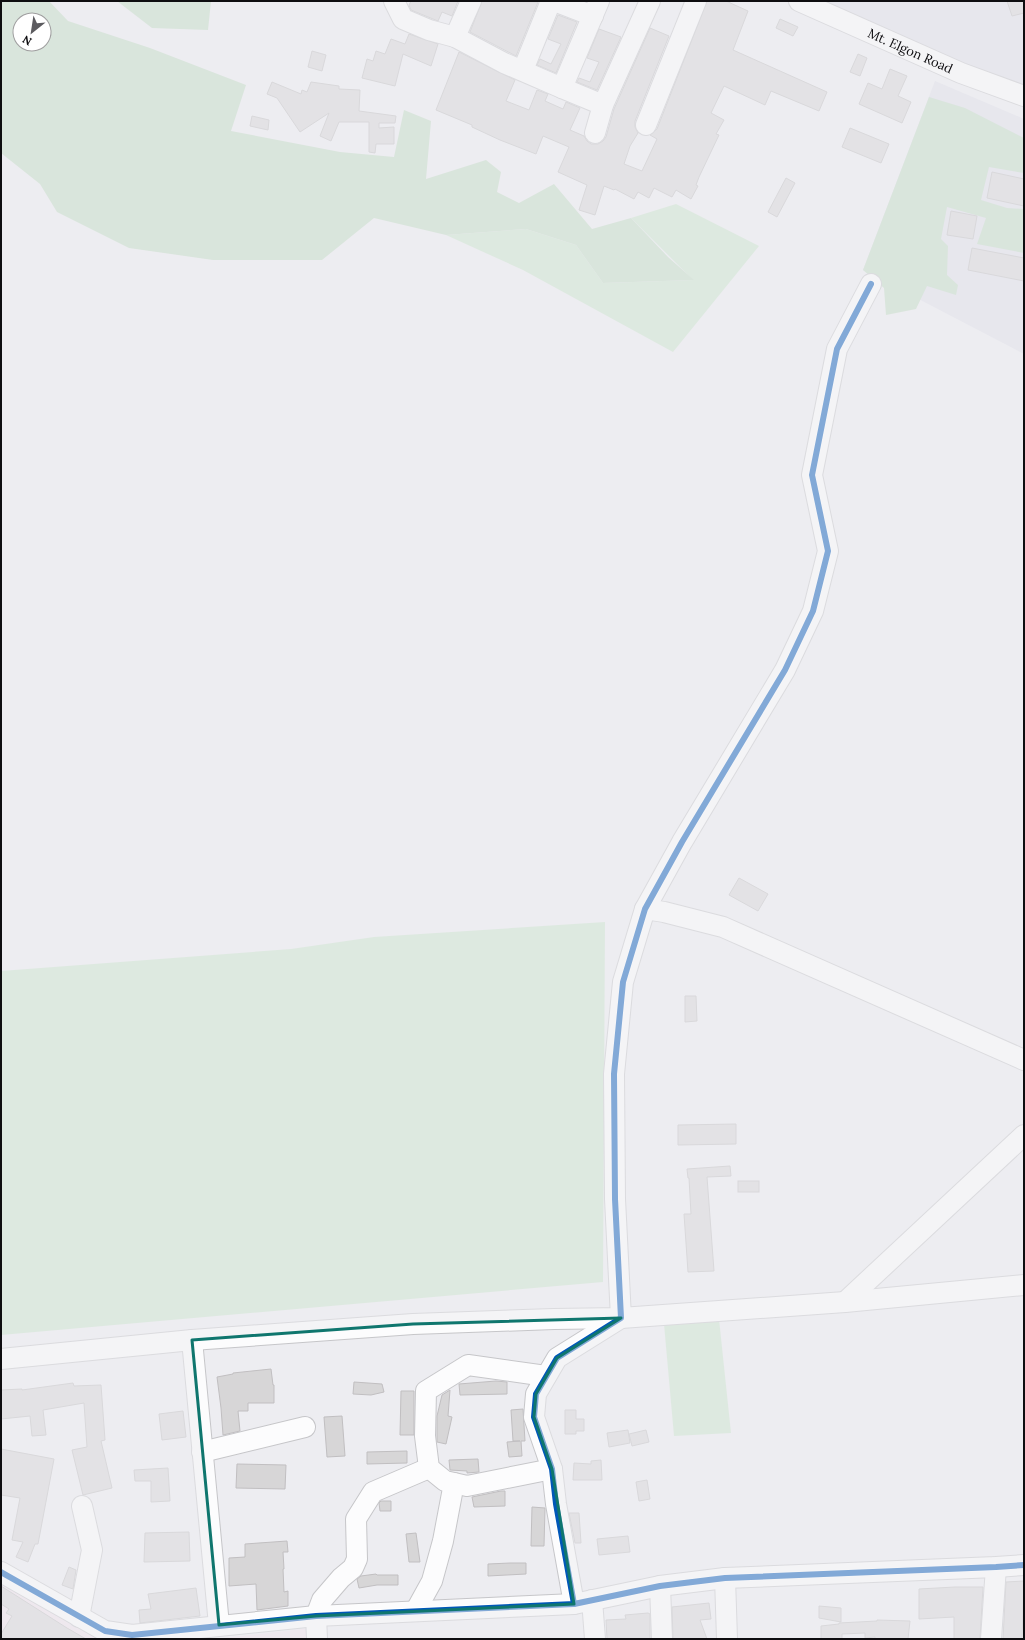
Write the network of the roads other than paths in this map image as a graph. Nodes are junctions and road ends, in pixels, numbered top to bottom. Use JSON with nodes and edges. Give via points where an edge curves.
{"nodes":[{"id":1,"x":394,"y":1,"type":"edge"},
{"id":2,"x":471,"y":1,"type":"edge"},
{"id":3,"x":551,"y":1,"type":"edge"},
{"id":4,"x":554,"y":1,"type":"edge"},
{"id":5,"x":650,"y":1,"type":"edge"},
{"id":6,"x":696,"y":1,"type":"edge"},
{"id":7,"x":799,"y":1,"type":"edge"},
{"id":8,"x":596,"y":8,"type":"edge"},
{"id":9,"x":455,"y":37,"type":"junction"},
{"id":10,"x":523,"y":70,"type":"junction"},
{"id":11,"x":562,"y":88,"type":"junction"},
{"id":12,"x":1024,"y":96,"type":"edge"},
{"id":13,"x":603,"y":105,"type":"junction"},
{"id":14,"x":646,"y":125,"type":"dead end"},
{"id":15,"x":595,"y":133,"type":"dead end"},
{"id":16,"x":871,"y":284,"type":"dead end"},
{"id":17,"x":646,"y":909,"type":"junction"},
{"id":18,"x":1024,"y":1060,"type":"edge"},
{"id":19,"x":1024,"y":1135,"type":"edge"},
{"id":20,"x":1024,"y":1285,"type":"edge"},
{"id":21,"x":845,"y":1302,"type":"junction"},
{"id":22,"x":621,"y":1318,"type":"junction"},
{"id":23,"x":192,"y":1340,"type":"junction"},
{"id":24,"x":1,"y":1359,"type":"edge"},
{"id":25,"x":546,"y":1376,"type":"junction"},
{"id":26,"x":305,"y":1427,"type":"dead end"},
{"id":27,"x":202,"y":1452,"type":"junction"},
{"id":28,"x":429,"y":1468,"type":"junction"},
{"id":29,"x":552,"y":1470,"type":"junction"},
{"id":30,"x":454,"y":1483,"type":"junction"},
{"id":31,"x":82,"y":1506,"type":"dead end"},
{"id":32,"x":1024,"y":1565,"type":"edge"},
{"id":33,"x":996,"y":1568,"type":"junction"},
{"id":34,"x":1,"y":1572,"type":"edge"},
{"id":35,"x":725,"y":1578,"type":"junction"},
{"id":36,"x":660,"y":1586,"type":"junction"},
{"id":37,"x":583,"y":1602,"type":"junction"},
{"id":38,"x":416,"y":1610,"type":"junction"},
{"id":39,"x":316,"y":1616,"type":"junction"},
{"id":40,"x":79,"y":1617,"type":"junction"},
{"id":41,"x":219,"y":1625,"type":"junction"},
{"id":42,"x":317,"y":1639,"type":"edge"},
{"id":43,"x":595,"y":1639,"type":"edge"},
{"id":44,"x":662,"y":1639,"type":"edge"},
{"id":45,"x":727,"y":1639,"type":"edge"},
{"id":46,"x":991,"y":1639,"type":"edge"}],
"edges":[{"from":1,"to":9,"type":"street","via":[[403,19]]},
{"from":2,"to":9,"type":"street"},
{"from":3,"to":10,"type":"street"},
{"from":4,"to":8,"type":"street"},
{"from":5,"to":13,"type":"street"},
{"from":6,"to":14,"type":"street"},
{"from":7,"to":12,"type":"street","name":"Mt. Elgon Road","via":[[961,72]]},
{"from":8,"to":11,"type":"street"},
{"from":9,"to":10,"type":"street"},
{"from":10,"to":11,"type":"street"},
{"from":11,"to":13,"type":"street"},
{"from":13,"to":15,"type":"street"},
{"from":16,"to":17,"type":"street","via":[[837,349],[812,475],[828,551],[813,611],[785,670],[682,842]]},
{"from":17,"to":18,"type":"street","via":[[723,927]]},
{"from":17,"to":22,"type":"street","via":[[623,982],[614,1074],[615,1199]]},
{"from":19,"to":21,"type":"street"},
{"from":20,"to":21,"type":"street"},
{"from":21,"to":22,"type":"street"},
{"from":22,"to":23,"type":"street","via":[[413,1324]]},
{"from":22,"to":25,"type":"street","via":[[557,1358]]},
{"from":23,"to":24,"type":"street"},
{"from":23,"to":27,"type":"street"},
{"from":25,"to":28,"type":"street","via":[[468,1365],[426,1391],[425,1436]]},
{"from":25,"to":29,"type":"street","via":[[536,1394],[534,1417]]},
{"from":26,"to":27,"type":"street"},
{"from":27,"to":41,"type":"street"},
{"from":28,"to":30,"type":"street","via":[[445,1481]]},
{"from":28,"to":39,"type":"street","via":[[373,1492],[356,1519],[357,1559],[353,1568],[322,1600]]},
{"from":29,"to":30,"type":"street","via":[[467,1486]]},
{"from":29,"to":37,"type":"street","via":[[556,1504]]},
{"from":30,"to":38,"type":"street","via":[[432,1581]]},
{"from":31,"to":40,"type":"street","via":[[92,1550]]},
{"from":32,"to":33,"type":"street"},
{"from":33,"to":35,"type":"street"},
{"from":33,"to":46,"type":"street"},
{"from":34,"to":40,"type":"street"},
{"from":35,"to":36,"type":"street"},
{"from":35,"to":45,"type":"street"},
{"from":36,"to":37,"type":"street"},
{"from":36,"to":44,"type":"street"},
{"from":37,"to":38,"type":"street"},
{"from":37,"to":43,"type":"street"},
{"from":38,"to":39,"type":"street"},
{"from":39,"to":41,"type":"street"},
{"from":39,"to":42,"type":"street"},
{"from":40,"to":41,"type":"street","via":[[105,1631],[132,1635]]}]}
